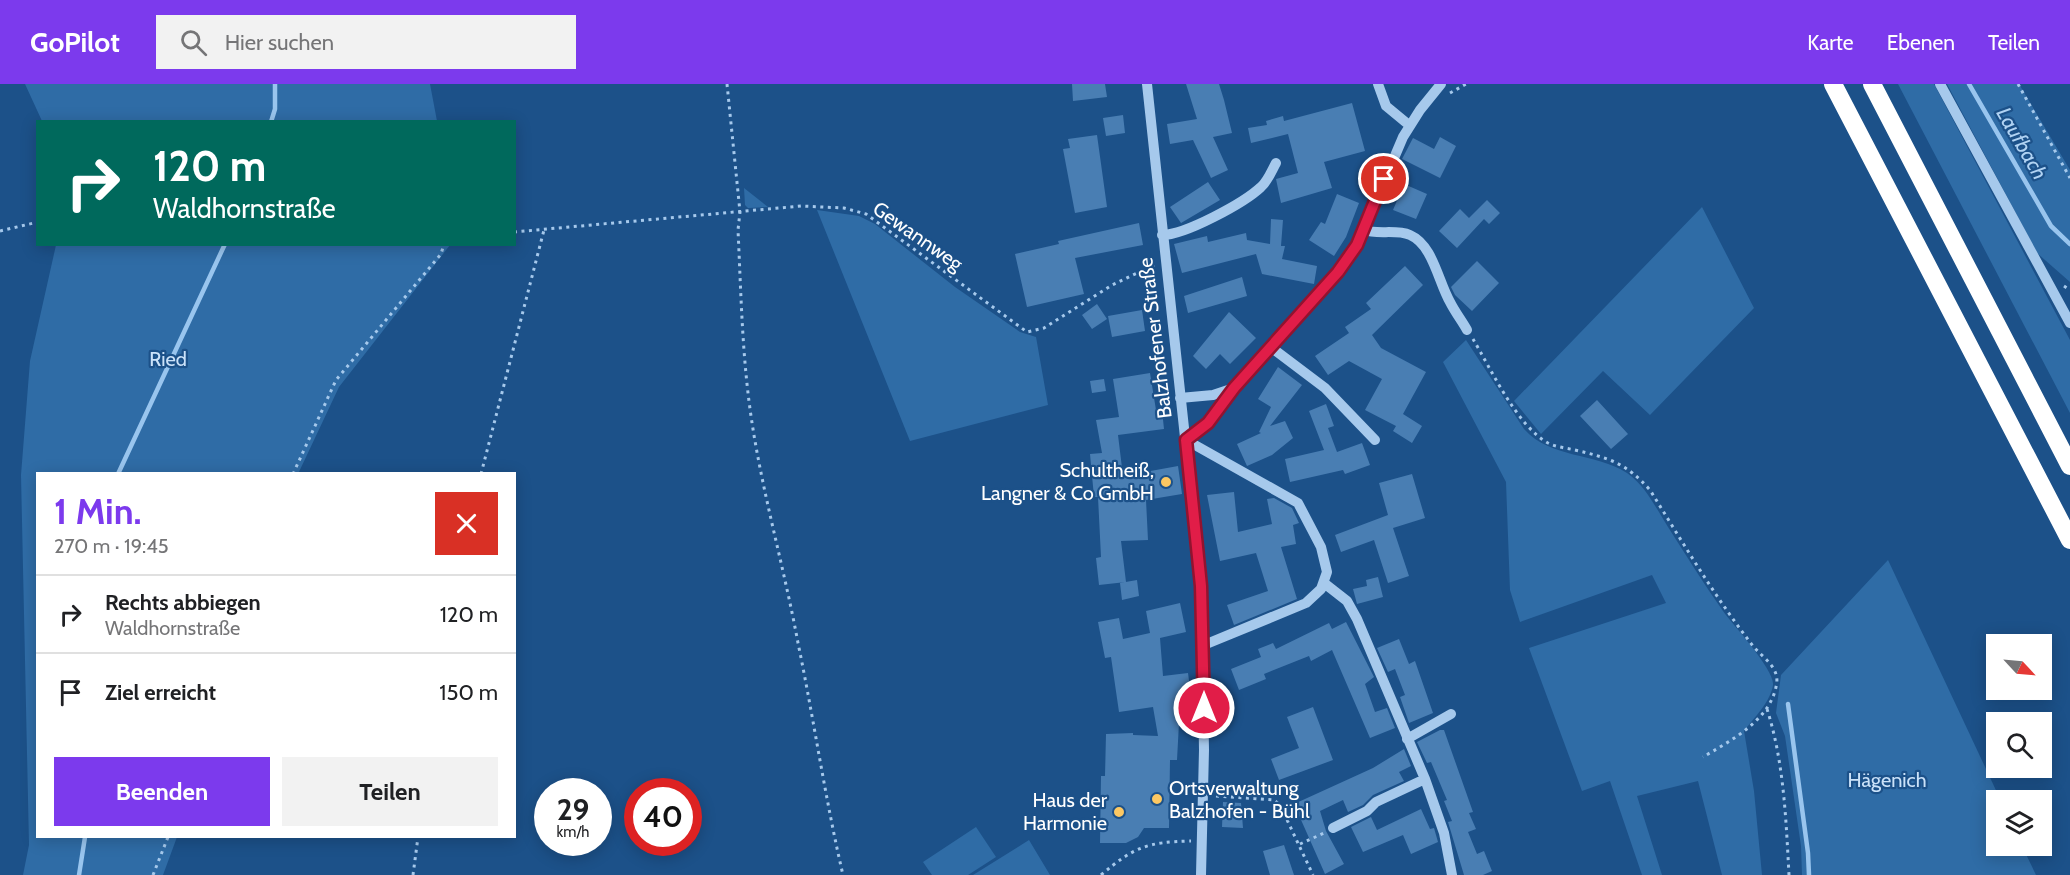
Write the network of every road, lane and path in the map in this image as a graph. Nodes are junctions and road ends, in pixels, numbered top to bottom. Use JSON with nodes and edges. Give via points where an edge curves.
{"nodes":[{"id":1,"x":727,"y":84,"type":"edge"},
{"id":2,"x":1147,"y":84,"type":"edge"},
{"id":3,"x":1378,"y":84,"type":"edge"},
{"id":4,"x":1441,"y":84,"type":"edge"},
{"id":5,"x":1833,"y":84,"type":"edge"},
{"id":6,"x":1872,"y":84,"type":"edge"},
{"id":7,"x":1940,"y":84,"type":"edge"},
{"id":8,"x":2018,"y":84,"type":"edge"},
{"id":9,"x":1409,"y":125,"type":"junction"},
{"id":10,"x":1276,"y":163,"type":"dead end"},
{"id":11,"x":2070,"y":178,"type":"edge"},
{"id":12,"x":740,"y":212,"type":"junction"},
{"id":13,"x":36,"y":222,"type":"edge"},
{"id":14,"x":544,"y":230,"type":"junction"},
{"id":15,"x":1364,"y":230,"type":"junction"},
{"id":16,"x":0,"y":231,"type":"edge"},
{"id":17,"x":516,"y":232,"type":"edge"},
{"id":18,"x":1162,"y":235,"type":"junction"},
{"id":19,"x":443,"y":246,"type":"edge"},
{"id":20,"x":1164,"y":262,"type":"junction"},
{"id":21,"x":2070,"y":323,"type":"edge"},
{"id":22,"x":1467,"y":330,"type":"joint"},
{"id":23,"x":1272,"y":348,"type":"junction"},
{"id":24,"x":1234,"y":388,"type":"junction"},
{"id":25,"x":1180,"y":398,"type":"junction"},
{"id":26,"x":1186,"y":440,"type":"junction"},
{"id":27,"x":1375,"y":440,"type":"dead end"},
{"id":28,"x":2070,"y":466,"type":"edge"},
{"id":29,"x":294,"y":472,"type":"edge"},
{"id":30,"x":482,"y":472,"type":"edge"},
{"id":31,"x":2070,"y":540,"type":"edge"},
{"id":32,"x":1324,"y":583,"type":"junction"},
{"id":33,"x":1203,"y":645,"type":"junction"},
{"id":34,"x":1767,"y":709,"type":"junction"},
{"id":35,"x":1451,"y":714,"type":"dead end"},
{"id":36,"x":1407,"y":739,"type":"junction"},
{"id":37,"x":1702,"y":758,"type":"dead end"},
{"id":38,"x":1425,"y":779,"type":"junction"},
{"id":39,"x":1202,"y":795,"type":"junction"},
{"id":40,"x":1333,"y":828,"type":"joint"},
{"id":41,"x":168,"y":838,"type":"edge"},
{"id":42,"x":418,"y":838,"type":"edge"},
{"id":43,"x":1202,"y":841,"type":"junction"},
{"id":44,"x":1300,"y":844,"type":"junction"},
{"id":45,"x":153,"y":875,"type":"edge"},
{"id":46,"x":413,"y":875,"type":"edge"},
{"id":47,"x":843,"y":875,"type":"edge"},
{"id":48,"x":1101,"y":875,"type":"edge"},
{"id":49,"x":1201,"y":875,"type":"edge"},
{"id":50,"x":1313,"y":875,"type":"edge"},
{"id":51,"x":1452,"y":875,"type":"edge"},
{"id":52,"x":1789,"y":875,"type":"edge"}],
"edges":[{"from":1,"to":12,"type":"path"},
{"from":2,"to":18,"type":"street","name":"Balzhofener Straße"},
{"from":3,"to":9,"type":"street","via":[[1386,106]]},
{"from":4,"to":9,"type":"street"},
{"from":5,"to":31,"type":"highway"},
{"from":6,"to":28,"type":"highway"},
{"from":7,"to":21,"type":"street"},
{"from":8,"to":11,"type":"path"},
{"from":9,"to":15,"type":"street"},
{"from":10,"to":18,"type":"street","via":[[1262,186],[1203,222],[1174,235]]},
{"from":12,"to":14,"type":"path","name":"Gewannweg"},
{"from":12,"to":20,"type":"path","name":"Gewannweg","via":[[817,206],[866,214],[1027,332],[1044,328],[1112,285]]},
{"from":12,"to":47,"type":"path","via":[[744,359],[751,416]]},
{"from":13,"to":16,"type":"path"},
{"from":14,"to":17,"type":"path","name":"Gewannweg"},
{"from":14,"to":30,"type":"path"},
{"from":15,"to":22,"type":"street","via":[[1404,233],[1418,240]]},
{"from":15,"to":23,"type":"street","via":[[1338,272]]},
{"from":18,"to":20,"type":"street","name":"Balzhofener Straße"},
{"from":19,"to":29,"type":"path","via":[[441,254],[336,380]]},
{"from":20,"to":25,"type":"street","name":"Balzhofener Straße"},
{"from":22,"to":34,"type":"path","via":[[1500,386],[1539,437],[1550,444],[1626,466],[1650,490],[1730,616],[1777,674],[1777,686]]},
{"from":23,"to":24,"type":"street"},
{"from":23,"to":27,"type":"street","via":[[1325,388]]},
{"from":24,"to":25,"type":"street"},
{"from":24,"to":26,"type":"street","via":[[1208,423]]},
{"from":25,"to":26,"type":"street","name":"Balzhofener Straße"},
{"from":26,"to":32,"type":"street","via":[[1298,503],[1321,547],[1327,572]]},
{"from":26,"to":33,"type":"street","name":"Balzhofener Straße"},
{"from":32,"to":33,"type":"street","via":[[1306,603]]},
{"from":32,"to":36,"type":"street","via":[[1347,601]]},
{"from":33,"to":39,"type":"street","name":"Balzhofener Straße"},
{"from":34,"to":37,"type":"path","via":[[1735,738]]},
{"from":34,"to":52,"type":"path","via":[[1774,730],[1785,813]]},
{"from":35,"to":36,"type":"street"},
{"from":36,"to":38,"type":"street"},
{"from":38,"to":40,"type":"street"},
{"from":38,"to":51,"type":"street","via":[[1444,832]]},
{"from":39,"to":43,"type":"street","name":"Balzhofener Straße"},
{"from":39,"to":44,"type":"path","via":[[1274,800]]},
{"from":40,"to":44,"type":"path"},
{"from":41,"to":45,"type":"path"},
{"from":42,"to":46,"type":"path"},
{"from":43,"to":48,"type":"path","via":[[1150,844],[1126,854]]},
{"from":43,"to":49,"type":"street","name":"Balzhofener Straße"},
{"from":44,"to":50,"type":"path"}]}
